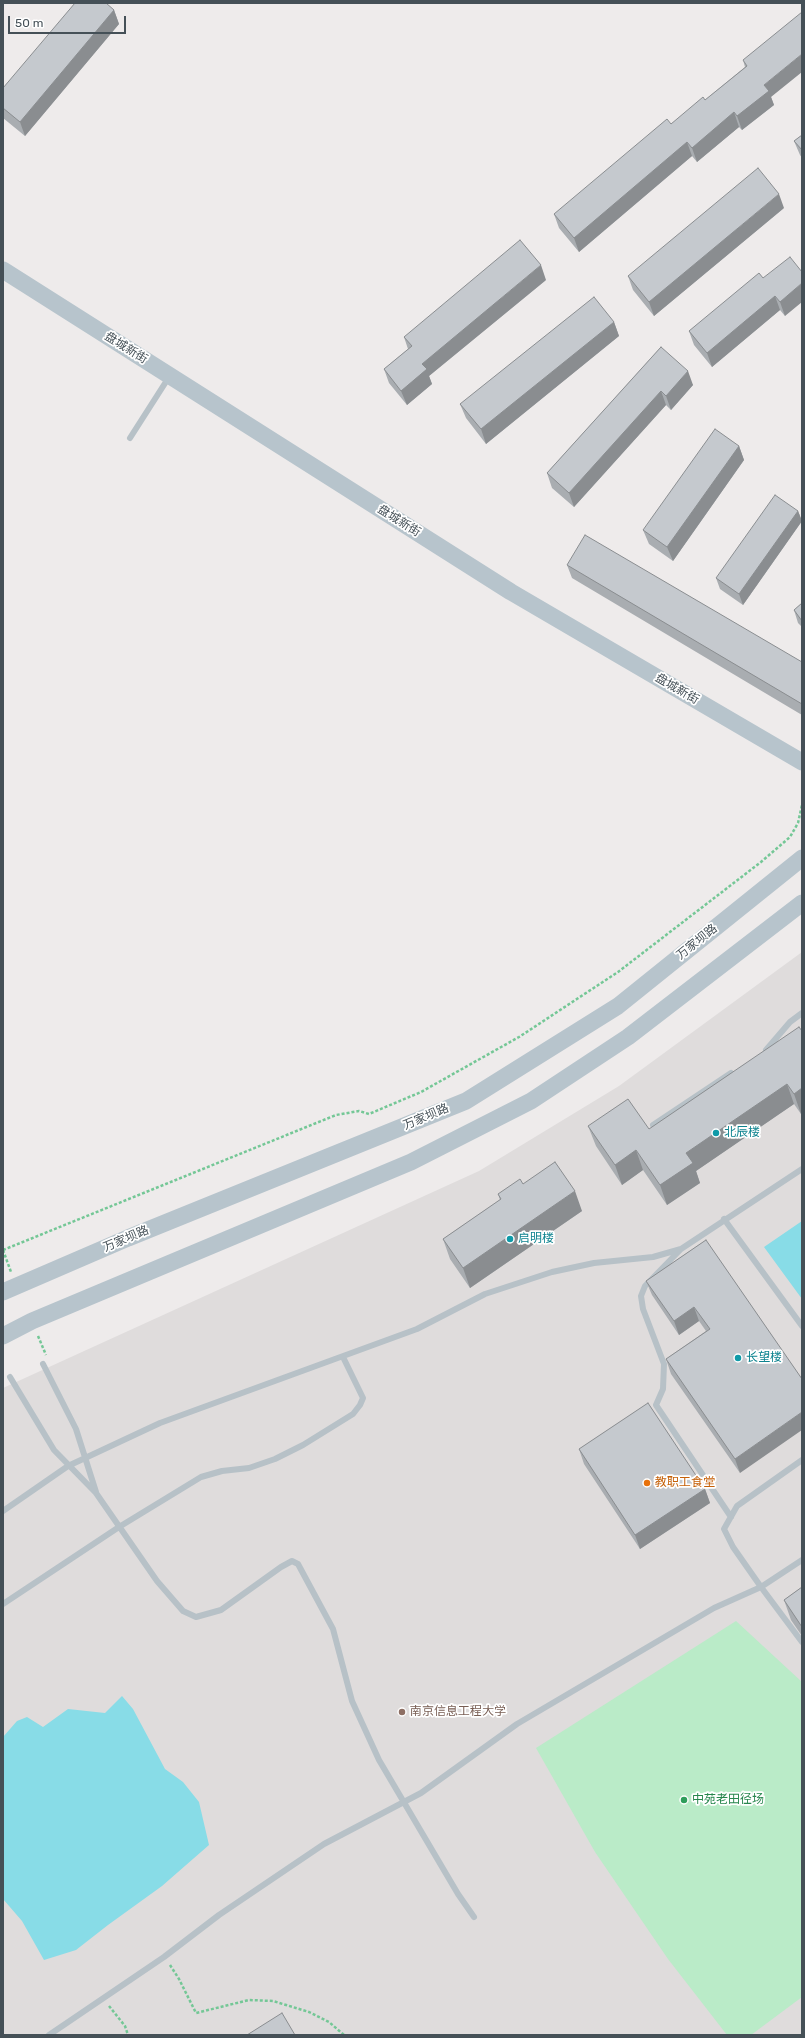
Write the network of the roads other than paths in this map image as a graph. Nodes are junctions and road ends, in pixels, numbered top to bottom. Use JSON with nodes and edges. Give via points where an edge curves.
{"nodes":[{"id":1,"x":3,"y":270,"type":"edge"},
{"id":2,"x":170,"y":376,"type":"junction"},
{"id":3,"x":130,"y":438,"type":"dead end"},
{"id":4,"x":802,"y":762,"type":"edge"},
{"id":5,"x":802,"y":858,"type":"edge"},
{"id":6,"x":802,"y":903,"type":"edge"},
{"id":7,"x":802,"y":1013,"type":"edge"},
{"id":8,"x":763,"y":1052,"type":"edge"},
{"id":9,"x":737,"y":1069,"type":"edge"},
{"id":10,"x":653,"y":1125,"type":"edge"},
{"id":11,"x":802,"y":1169,"type":"edge"},
{"id":12,"x":724,"y":1220,"type":"junction"},
{"id":13,"x":681,"y":1249,"type":"junction"},
{"id":14,"x":10,"y":1289,"type":"edge"},
{"id":15,"x":802,"y":1326,"type":"edge"},
{"id":16,"x":3,"y":1336,"type":"edge"},
{"id":17,"x":343,"y":1357,"type":"junction"},
{"id":18,"x":43,"y":1364,"type":"dead end"},
{"id":19,"x":10,"y":1377,"type":"dead end"},
{"id":20,"x":85,"y":1457,"type":"junction"},
{"id":21,"x":802,"y":1460,"type":"edge"},
{"id":22,"x":68,"y":1466,"type":"junction"},
{"id":23,"x":96,"y":1493,"type":"junction"},
{"id":24,"x":3,"y":1511,"type":"edge"},
{"id":25,"x":731,"y":1517,"type":"junction"},
{"id":26,"x":119,"y":1527,"type":"junction"},
{"id":27,"x":802,"y":1560,"type":"edge"},
{"id":28,"x":761,"y":1587,"type":"junction"},
{"id":29,"x":3,"y":1604,"type":"edge"},
{"id":30,"x":802,"y":1642,"type":"edge"},
{"id":31,"x":474,"y":1917,"type":"dead end"},
{"id":32,"x":49,"y":2035,"type":"edge"}],
"edges":[{"from":1,"to":2,"type":"main road","name":"盘城新街"},
{"from":2,"to":3,"type":"lane"},
{"from":2,"to":4,"type":"main road","name":"盘城新街","via":[[511,592]]},
{"from":5,"to":14,"type":"main road","name":"万家坝路","via":[[618,1006],[466,1101],[128,1238]]},
{"from":6,"to":16,"type":"main road","via":[[628,1037],[531,1101],[410,1162]]},
{"from":7,"to":8,"type":"lane","via":[[790,1022],[770,1048]]},
{"from":9,"to":10,"type":"lane"},
{"from":11,"to":12,"type":"lane"},
{"from":12,"to":13,"type":"lane"},
{"from":12,"to":15,"type":"lane"},
{"from":13,"to":17,"type":"lane","via":[[653,1257],[594,1263],[552,1272],[485,1294],[418,1329]]},
{"from":13,"to":25,"type":"lane","via":[[645,1286],[642,1296],[643,1309],[664,1364],[663,1389],[656,1405]]},
{"from":17,"to":20,"type":"lane","via":[[160,1423]]},
{"from":17,"to":26,"type":"lane","via":[[363,1398],[353,1414],[275,1460],[201,1477]]},
{"from":18,"to":20,"type":"lane","via":[[76,1429]]},
{"from":19,"to":22,"type":"lane","via":[[54,1450]]},
{"from":20,"to":22,"type":"lane"},
{"from":20,"to":23,"type":"lane"},
{"from":21,"to":25,"type":"lane","via":[[737,1506]]},
{"from":22,"to":23,"type":"lane"},
{"from":22,"to":24,"type":"lane"},
{"from":23,"to":26,"type":"lane"},
{"from":25,"to":28,"type":"lane","via":[[724,1529],[733,1547]]},
{"from":26,"to":29,"type":"lane"},
{"from":26,"to":31,"type":"lane","via":[[171,1599],[183,1611],[196,1617],[221,1610],[292,1561],[298,1564],[333,1629],[352,1701],[379,1760]]},
{"from":27,"to":28,"type":"lane"},
{"from":28,"to":30,"type":"lane"},
{"from":28,"to":32,"type":"lane","via":[[714,1608],[518,1724],[421,1794],[324,1844]]}]}
